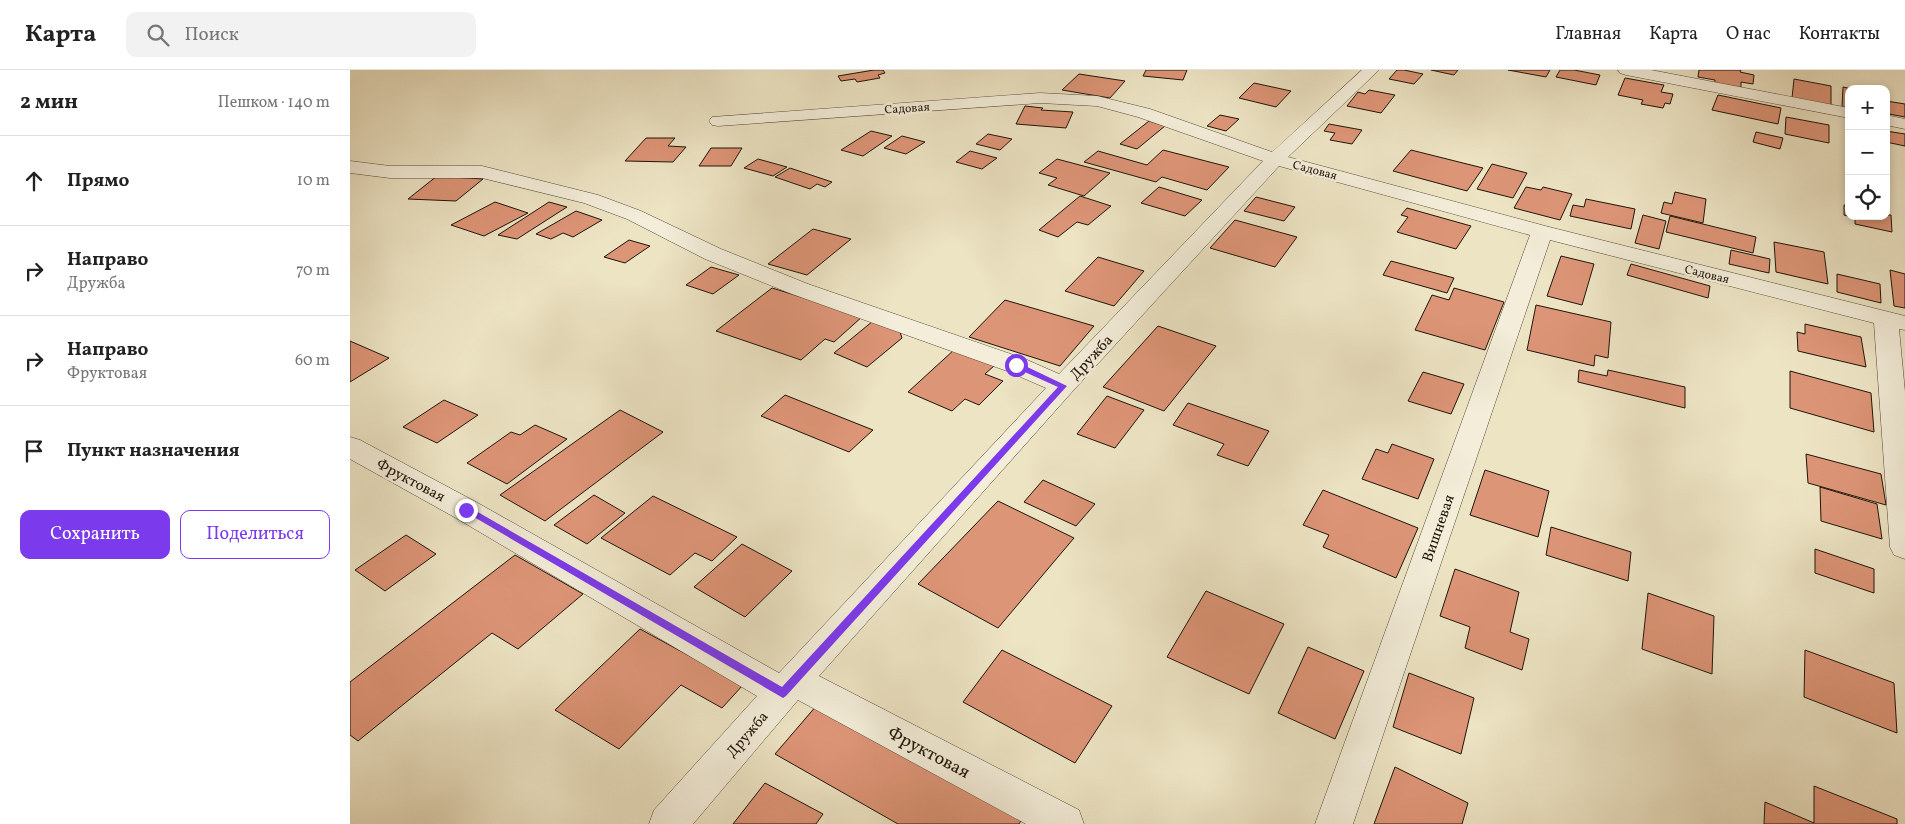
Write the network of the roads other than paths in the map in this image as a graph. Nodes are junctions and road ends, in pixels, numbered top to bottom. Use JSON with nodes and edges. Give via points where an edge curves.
{"nodes":[{"id":1,"x":1371,"y":70,"type":"edge"},
{"id":2,"x":1626,"y":70,"type":"edge"},
{"id":3,"x":1845,"y":112,"type":"edge"},
{"id":4,"x":718,"y":121,"type":"dead end"},
{"id":5,"x":1890,"y":121,"type":"edge"},
{"id":6,"x":1905,"y":124,"type":"edge"},
{"id":7,"x":1275,"y":159,"type":"junction"},
{"id":8,"x":350,"y":167,"type":"edge"},
{"id":9,"x":1542,"y":232,"type":"junction"},
{"id":10,"x":1896,"y":321,"type":"edge"},
{"id":11,"x":1063,"y":386,"type":"junction"},
{"id":12,"x":350,"y":447,"type":"edge"},
{"id":13,"x":1905,"y":547,"type":"edge"},
{"id":14,"x":788,"y":687,"type":"junction"},
{"id":15,"x":668,"y":824,"type":"edge"},
{"id":16,"x":1064,"y":824,"type":"edge"},
{"id":17,"x":1334,"y":824,"type":"edge"}],
"edges":[{"from":1,"to":7,"type":"street","name":"Дружба"},
{"from":2,"to":3,"type":"street"},
{"from":4,"to":7,"type":"street","name":"Садовая","via":[[1040,98],[1081,99],[1144,112]]},
{"from":5,"to":6,"type":"street"},
{"from":7,"to":9,"type":"street","name":"Садовая"},
{"from":7,"to":11,"type":"street","name":"Дружба"},
{"from":8,"to":11,"type":"street","via":[[390,172],[482,172],[591,199],[800,289],[1016,365]]},
{"from":9,"to":10,"type":"street","name":"Садовая"},
{"from":9,"to":17,"type":"street","name":"Вишневая"},
{"from":10,"to":13,"type":"street"},
{"from":11,"to":14,"type":"street","name":"Дружба"},
{"from":12,"to":14,"type":"street","name":"Фруктовая"},
{"from":14,"to":15,"type":"street","name":"Дружба"},
{"from":14,"to":16,"type":"street","name":"Фруктовая"}]}
